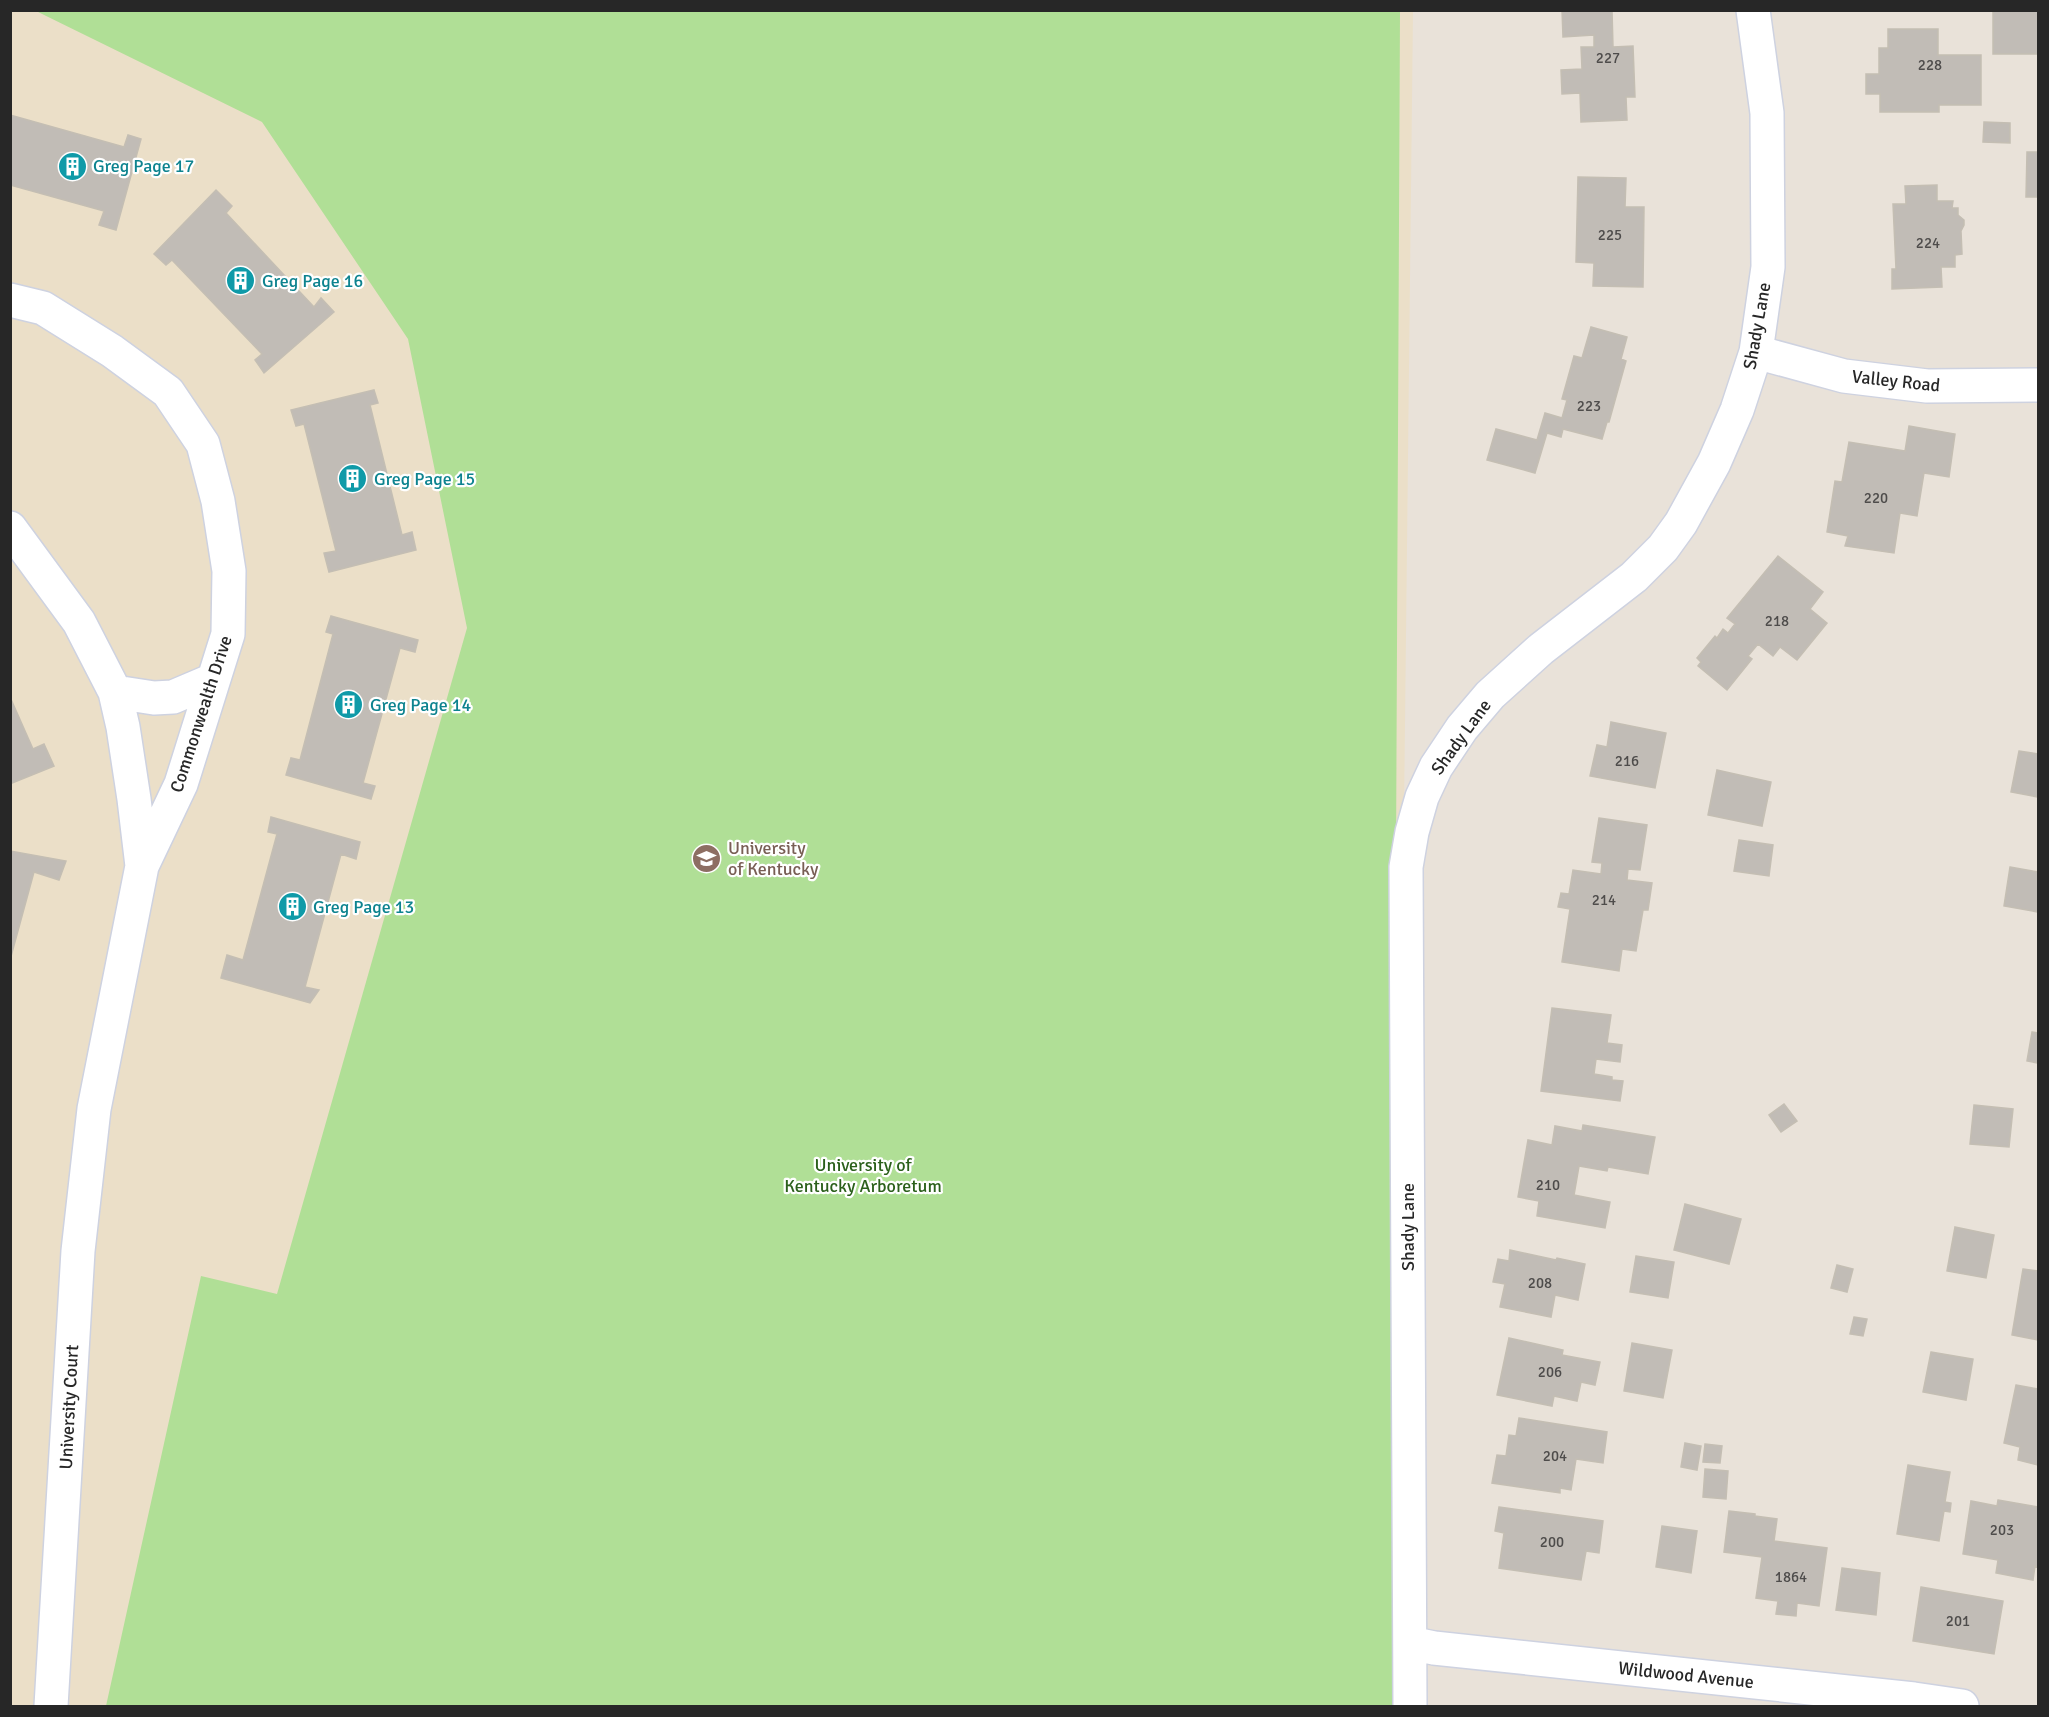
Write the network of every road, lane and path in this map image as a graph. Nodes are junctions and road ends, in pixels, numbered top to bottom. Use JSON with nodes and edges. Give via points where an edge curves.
{"nodes":[{"id":1,"x":1753,"y":10,"type":"edge"},
{"id":2,"x":10,"y":300,"type":"edge"},
{"id":3,"x":1756,"y":352,"type":"junction"},
{"id":4,"x":2038,"y":385,"type":"edge"},
{"id":5,"x":10,"y":528,"type":"edge"},
{"id":6,"x":213,"y":680,"type":"junction"},
{"id":7,"x":115,"y":692,"type":"junction"},
{"id":8,"x":142,"y":866,"type":"junction"},
{"id":9,"x":94,"y":1109,"type":"joint"},
{"id":10,"x":1410,"y":1643,"type":"junction"},
{"id":11,"x":51,"y":1707,"type":"edge"},
{"id":12,"x":1410,"y":1707,"type":"edge"},
{"id":13,"x":1962,"y":1707,"type":"edge"}],
"edges":[{"from":1,"to":3,"type":"street","name":"Shady Lane","via":[[1767,113],[1768,267]]},
{"from":2,"to":6,"type":"street","name":"Commonwealth Drive","via":[[43,308],[168,392],[203,444],[218,501],[229,571],[228,634]]},
{"from":3,"to":4,"type":"street","name":"Valley Road","via":[[1844,376],[1927,386]]},
{"from":3,"to":10,"type":"street","name":"Shady Lane","via":[[1714,463],[1681,523],[1634,577],[1541,649],[1490,695],[1436,767],[1412,831],[1406,867]]},
{"from":5,"to":7,"type":"street","name":"Commonwealth Drive","via":[[79,622]]},
{"from":6,"to":7,"type":"street","via":[[173,697]]},
{"from":6,"to":8,"type":"street","name":"Commonwealth Drive","via":[[181,784]]},
{"from":7,"to":8,"type":"street","name":"Commonwealth Drive"},
{"from":8,"to":9,"type":"street","name":"Commonwealth Drive"},
{"from":9,"to":11,"type":"street","name":"University Court","via":[[78,1251]]},
{"from":10,"to":12,"type":"street","name":"Shady Lane"},
{"from":10,"to":13,"type":"street","name":"Wildwood Avenue"}]}
